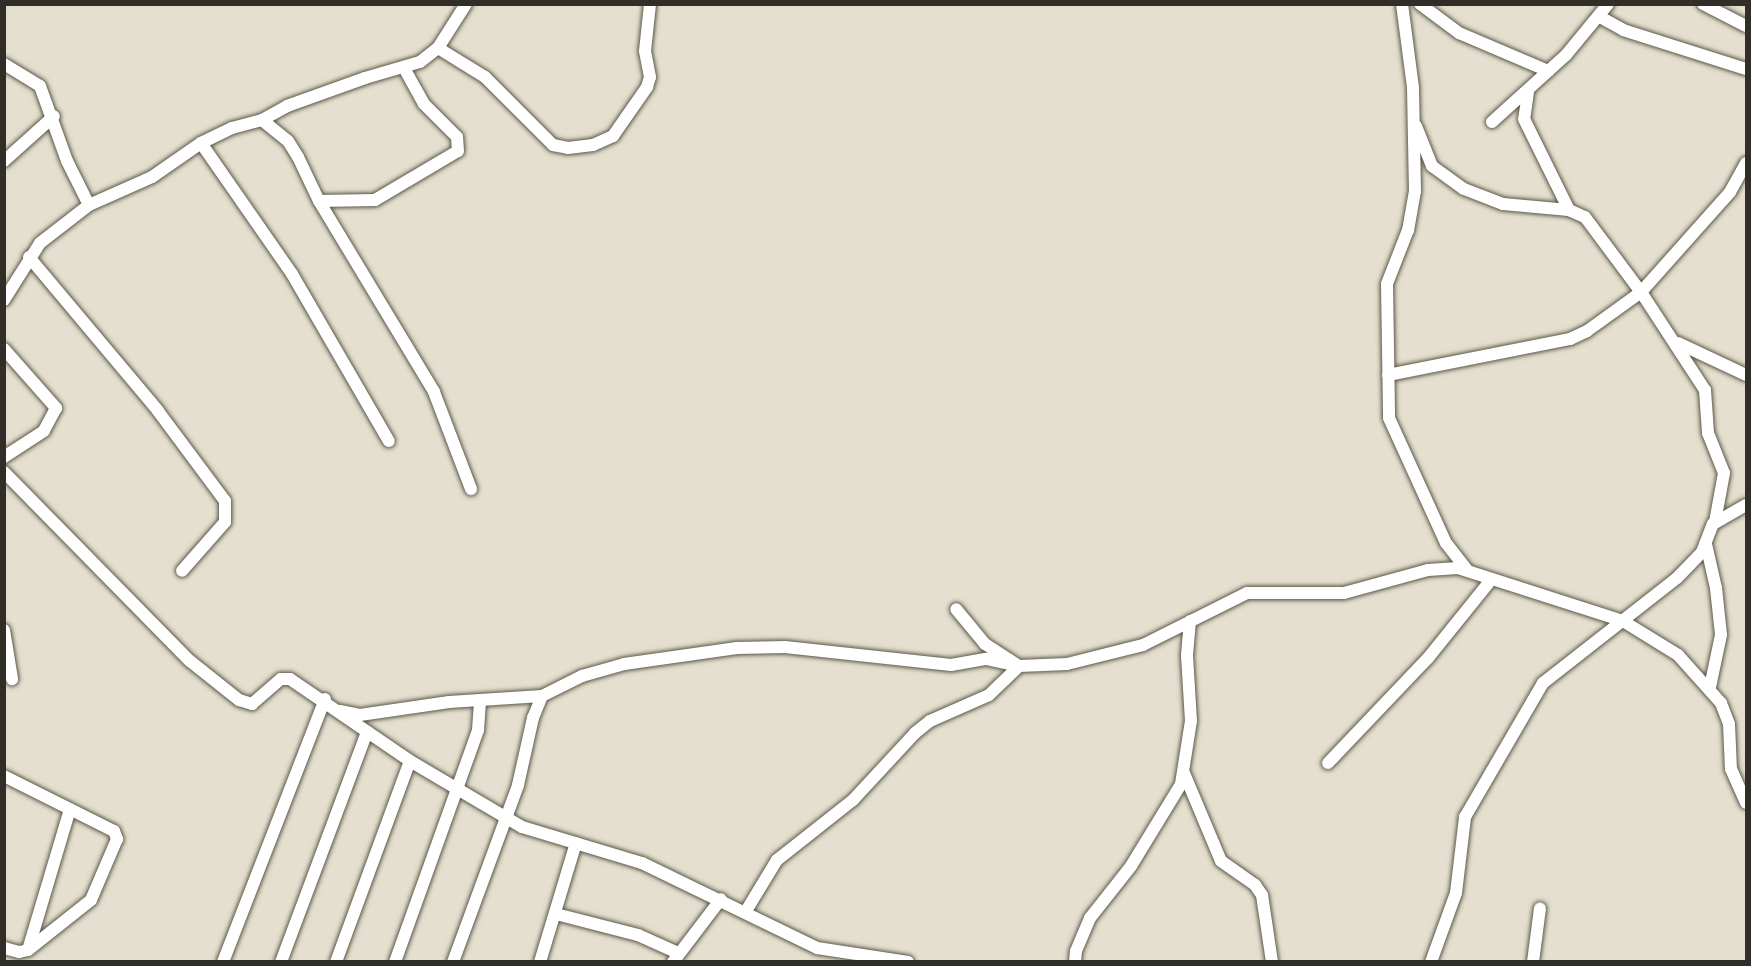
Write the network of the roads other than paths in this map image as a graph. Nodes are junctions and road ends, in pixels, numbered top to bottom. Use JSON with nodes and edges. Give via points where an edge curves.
{"nodes":[{"id":1,"x":466,"y":4,"type":"edge"},
{"id":2,"x":650,"y":4,"type":"edge"},
{"id":3,"x":1402,"y":4,"type":"edge"},
{"id":4,"x":1420,"y":4,"type":"edge"},
{"id":5,"x":1608,"y":4,"type":"edge"},
{"id":6,"x":1703,"y":4,"type":"edge"},
{"id":7,"x":1600,"y":17,"type":"junction"},
{"id":8,"x":1746,"y":26,"type":"edge"},
{"id":9,"x":438,"y":48,"type":"junction"},
{"id":10,"x":4,"y":64,"type":"edge"},
{"id":11,"x":1746,"y":69,"type":"edge"},
{"id":12,"x":405,"y":70,"type":"junction"},
{"id":13,"x":1548,"y":71,"type":"junction"},
{"id":14,"x":1528,"y":92,"type":"junction"},
{"id":15,"x":54,"y":116,"type":"junction"},
{"id":16,"x":1413,"y":119,"type":"junction"},
{"id":17,"x":262,"y":120,"type":"junction"},
{"id":18,"x":1492,"y":122,"type":"dead end"},
{"id":19,"x":201,"y":143,"type":"junction"},
{"id":20,"x":4,"y":161,"type":"edge"},
{"id":21,"x":1746,"y":163,"type":"edge"},
{"id":22,"x":319,"y":201,"type":"junction"},
{"id":23,"x":89,"y":205,"type":"junction"},
{"id":24,"x":1569,"y":210,"type":"junction"},
{"id":25,"x":29,"y":257,"type":"junction"},
{"id":26,"x":1641,"y":292,"type":"junction"},
{"id":27,"x":4,"y":300,"type":"edge"},
{"id":28,"x":1674,"y":340,"type":"junction"},
{"id":29,"x":4,"y":349,"type":"edge"},
{"id":30,"x":1388,"y":375,"type":"junction"},
{"id":31,"x":1746,"y":375,"type":"edge"},
{"id":32,"x":389,"y":441,"type":"dead end"},
{"id":33,"x":4,"y":457,"type":"edge"},
{"id":34,"x":4,"y":472,"type":"edge"},
{"id":35,"x":471,"y":489,"type":"dead end"},
{"id":36,"x":1746,"y":505,"type":"edge"},
{"id":37,"x":1715,"y":522,"type":"junction"},
{"id":38,"x":1706,"y":544,"type":"junction"},
{"id":39,"x":1466,"y":569,"type":"junction"},
{"id":40,"x":182,"y":571,"type":"dead end"},
{"id":41,"x":1491,"y":580,"type":"junction"},
{"id":42,"x":956,"y":609,"type":"dead end"},
{"id":43,"x":1190,"y":621,"type":"junction"},
{"id":44,"x":1623,"y":621,"type":"junction"},
{"id":45,"x":4,"y":630,"type":"edge"},
{"id":46,"x":1019,"y":666,"type":"junction"},
{"id":47,"x":12,"y":679,"type":"dead end"},
{"id":48,"x":1710,"y":687,"type":"junction"},
{"id":49,"x":542,"y":696,"type":"junction"},
{"id":50,"x":325,"y":699,"type":"junction"},
{"id":51,"x":480,"y":700,"type":"junction"},
{"id":52,"x":340,"y":711,"type":"junction"},
{"id":53,"x":368,"y":732,"type":"junction"},
{"id":54,"x":410,"y":761,"type":"junction"},
{"id":55,"x":1328,"y":763,"type":"dead end"},
{"id":56,"x":1185,"y":773,"type":"junction"},
{"id":57,"x":4,"y":776,"type":"edge"},
{"id":58,"x":457,"y":789,"type":"junction"},
{"id":59,"x":1746,"y":803,"type":"edge"},
{"id":60,"x":70,"y":809,"type":"junction"},
{"id":61,"x":506,"y":817,"type":"junction"},
{"id":62,"x":576,"y":843,"type":"junction"},
{"id":63,"x":722,"y":899,"type":"junction"},
{"id":64,"x":1540,"y":908,"type":"dead end"},
{"id":65,"x":746,"y":911,"type":"junction"},
{"id":66,"x":556,"y":914,"type":"junction"},
{"id":67,"x":4,"y":948,"type":"edge"},
{"id":68,"x":22,"y":955,"type":"edge"},
{"id":69,"x":675,"y":957,"type":"edge"},
{"id":70,"x":224,"y":962,"type":"edge"},
{"id":71,"x":281,"y":962,"type":"edge"},
{"id":72,"x":336,"y":962,"type":"edge"},
{"id":73,"x":395,"y":962,"type":"edge"},
{"id":74,"x":453,"y":962,"type":"edge"},
{"id":75,"x":540,"y":962,"type":"edge"},
{"id":76,"x":908,"y":962,"type":"edge"},
{"id":77,"x":1075,"y":962,"type":"edge"},
{"id":78,"x":1272,"y":962,"type":"edge"},
{"id":79,"x":1431,"y":962,"type":"edge"},
{"id":80,"x":1533,"y":962,"type":"edge"}],
"edges":[{"from":1,"to":9,"type":"street"},
{"from":2,"to":9,"type":"street","via":[[645,51],[650,77],[647,87],[612,136],[593,145],[553,145],[485,77]]},
{"from":3,"to":16,"type":"street","via":[[1412,72]]},
{"from":4,"to":13,"type":"street","via":[[1459,33]]},
{"from":5,"to":7,"type":"street"},
{"from":6,"to":8,"type":"street"},
{"from":7,"to":11,"type":"street","via":[[1623,30]]},
{"from":7,"to":13,"type":"street"},
{"from":9,"to":12,"type":"street"},
{"from":10,"to":15,"type":"street","via":[[40,86]]},
{"from":12,"to":17,"type":"street","via":[[350,83],[286,106]]},
{"from":12,"to":22,"type":"street","via":[[424,104],[457,137],[458,152],[375,200]]},
{"from":13,"to":14,"type":"street"},
{"from":14,"to":18,"type":"street"},
{"from":14,"to":24,"type":"street","via":[[1524,119]]},
{"from":15,"to":20,"type":"street"},
{"from":15,"to":23,"type":"street","via":[[68,161]]},
{"from":16,"to":24,"type":"street","via":[[1432,166],[1464,189],[1503,204]]},
{"from":16,"to":30,"type":"street","via":[[1415,183],[1411,218],[1387,284]]},
{"from":17,"to":19,"type":"street","via":[[232,128]]},
{"from":17,"to":22,"type":"street","via":[[288,141]]},
{"from":19,"to":23,"type":"street","via":[[152,177]]},
{"from":19,"to":32,"type":"street","via":[[292,274]]},
{"from":21,"to":26,"type":"street","via":[[1730,192]]},
{"from":22,"to":35,"type":"street","via":[[434,392]]},
{"from":23,"to":25,"type":"street","via":[[58,225]]},
{"from":24,"to":26,"type":"street","via":[[1585,217]]},
{"from":25,"to":27,"type":"street"},
{"from":25,"to":40,"type":"street","via":[[158,411],[225,501],[225,522]]},
{"from":26,"to":28,"type":"street"},
{"from":26,"to":30,"type":"street","via":[[1570,339]]},
{"from":28,"to":31,"type":"street"},
{"from":28,"to":37,"type":"street","via":[[1707,398],[1708,433],[1724,473]]},
{"from":29,"to":33,"type":"street","via":[[56,408],[44,430]]},
{"from":30,"to":39,"type":"street","via":[[1389,418],[1395,436],[1414,466],[1446,543]]},
{"from":34,"to":50,"type":"street","via":[[190,661],[238,700],[252,704],[281,679],[290,679]]},
{"from":36,"to":37,"type":"street"},
{"from":37,"to":38,"type":"street"},
{"from":38,"to":44,"type":"street","via":[[1695,561]]},
{"from":38,"to":48,"type":"street","via":[[1721,635]]},
{"from":39,"to":41,"type":"street"},
{"from":39,"to":43,"type":"street","via":[[1438,568],[1344,593],[1247,593]]},
{"from":41,"to":44,"type":"street"},
{"from":41,"to":55,"type":"street","via":[[1428,658]]},
{"from":42,"to":46,"type":"street","via":[[989,647]]},
{"from":43,"to":46,"type":"street","via":[[1143,645],[1102,657],[1067,664]]},
{"from":43,"to":56,"type":"street","via":[[1187,655],[1191,721]]},
{"from":44,"to":48,"type":"street","via":[[1678,655]]},
{"from":44,"to":79,"type":"street","via":[[1543,683],[1465,816],[1456,893]]},
{"from":45,"to":47,"type":"street"},
{"from":46,"to":49,"type":"street","via":[[994,659],[951,665],[785,647],[737,648],[624,664],[582,676]]},
{"from":46,"to":65,"type":"street","via":[[989,696],[930,721],[915,733],[853,800],[777,860]]},
{"from":48,"to":59,"type":"street","via":[[1729,724],[1731,769]]},
{"from":49,"to":51,"type":"street"},
{"from":49,"to":61,"type":"street"},
{"from":50,"to":52,"type":"street"},
{"from":50,"to":70,"type":"street"},
{"from":51,"to":52,"type":"street","via":[[360,715]]},
{"from":51,"to":58,"type":"street","via":[[478,730]]},
{"from":52,"to":53,"type":"street"},
{"from":53,"to":54,"type":"street"},
{"from":53,"to":71,"type":"street"},
{"from":54,"to":58,"type":"street"},
{"from":54,"to":72,"type":"street"},
{"from":56,"to":77,"type":"street","via":[[1131,866],[1086,925]]},
{"from":56,"to":78,"type":"street","via":[[1221,861],[1255,885],[1262,895]]},
{"from":57,"to":60,"type":"street"},
{"from":58,"to":61,"type":"street"},
{"from":58,"to":73,"type":"street"},
{"from":60,"to":68,"type":"street"},
{"from":60,"to":68,"type":"street","via":[[114,831],[117,838],[97,893]]},
{"from":61,"to":62,"type":"street","via":[[541,834]]},
{"from":61,"to":74,"type":"street"},
{"from":62,"to":63,"type":"street","via":[[642,863]]},
{"from":62,"to":66,"type":"street"},
{"from":63,"to":65,"type":"street"},
{"from":63,"to":69,"type":"street"},
{"from":64,"to":80,"type":"street"},
{"from":65,"to":76,"type":"street","via":[[816,948]]},
{"from":66,"to":69,"type":"street","via":[[638,935]]},
{"from":66,"to":75,"type":"street"},
{"from":67,"to":68,"type":"street"}]}
